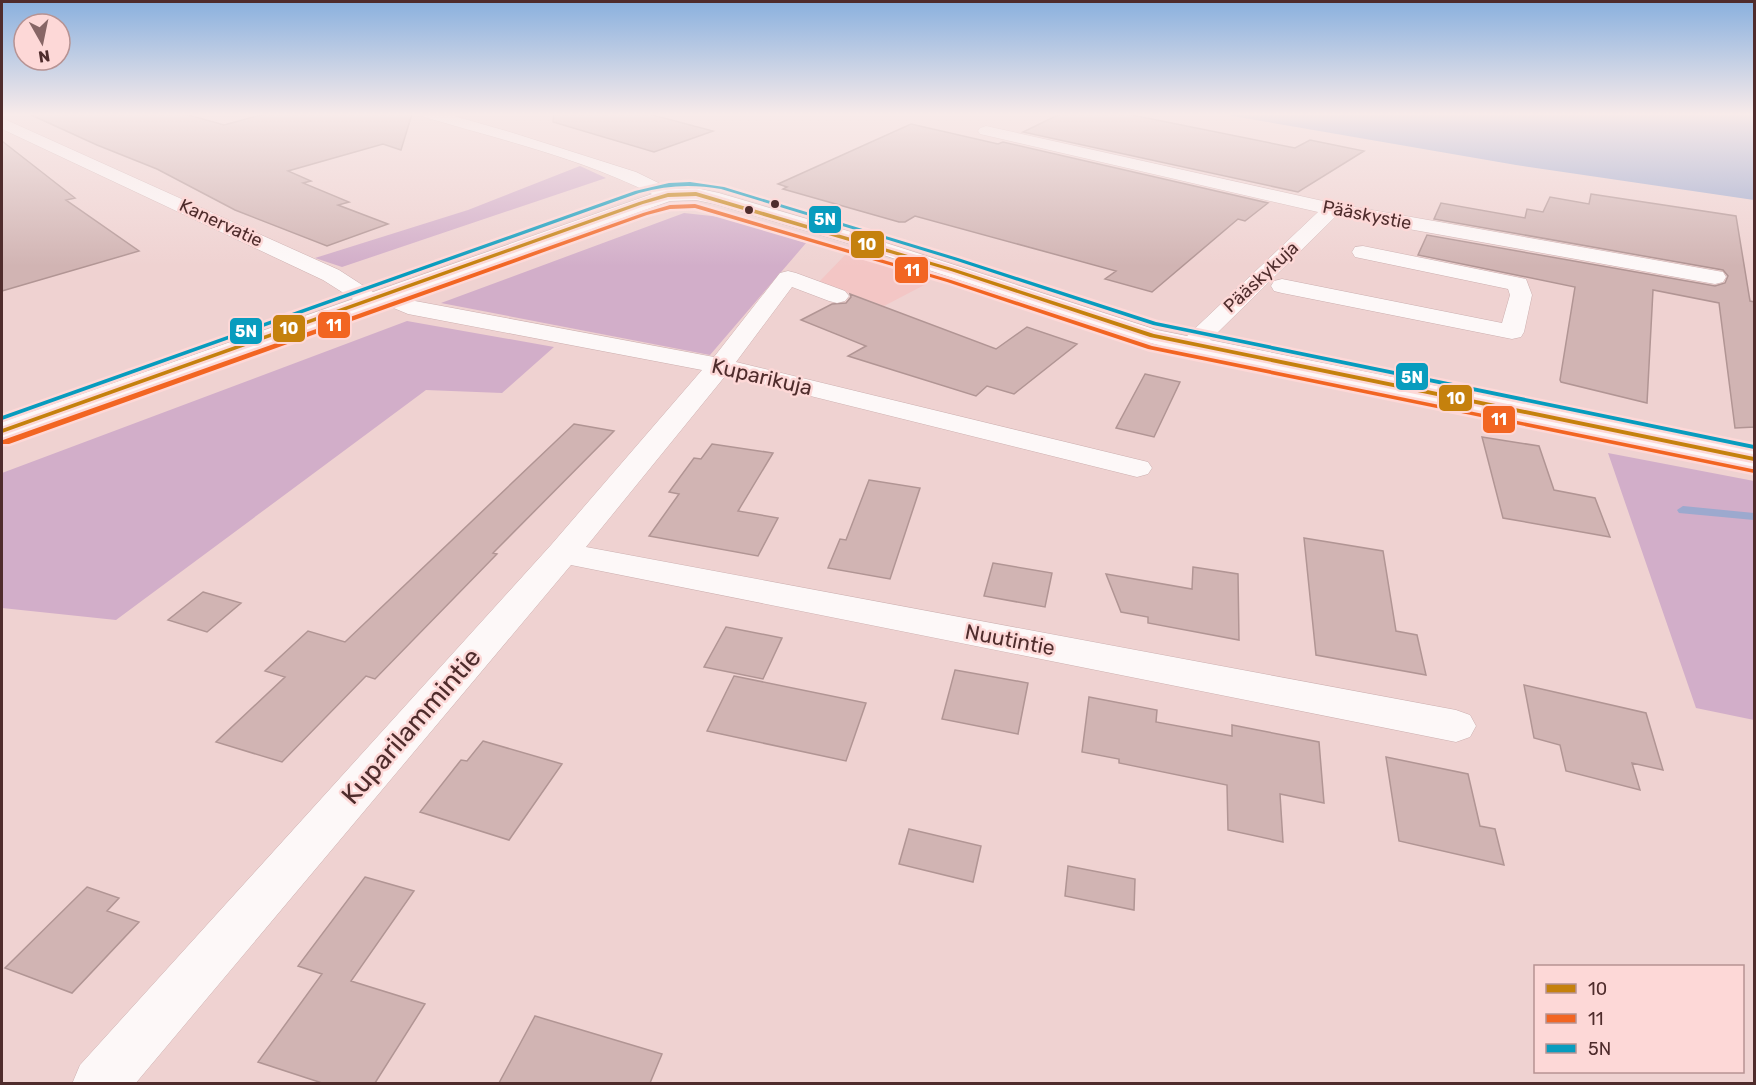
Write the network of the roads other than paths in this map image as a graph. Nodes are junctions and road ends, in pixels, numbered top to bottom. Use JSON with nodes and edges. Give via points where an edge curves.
{"nodes":[{"id":1,"x":92,"y":165,"type":"edge"},
{"id":2,"x":594,"y":165,"type":"edge"},
{"id":3,"x":1138,"y":165,"type":"edge"},
{"id":4,"x":668,"y":195,"type":"junction"},
{"id":5,"x":1332,"y":209,"type":"junction"},
{"id":6,"x":1377,"y":217,"type":"junction"},
{"id":7,"x":1350,"y":266,"type":"junction"},
{"id":8,"x":1716,"y":277,"type":"dead end"},
{"id":9,"x":1282,"y":286,"type":"dead end"},
{"id":10,"x":1325,"y":295,"type":"junction"},
{"id":11,"x":837,"y":296,"type":"dead end"},
{"id":12,"x":378,"y":297,"type":"junction"},
{"id":13,"x":1192,"y":346,"type":"junction"},
{"id":14,"x":720,"y":366,"type":"junction"},
{"id":15,"x":2,"y":431,"type":"edge"},
{"id":16,"x":1755,"y":459,"type":"edge"},
{"id":17,"x":1137,"y":468,"type":"dead end"},
{"id":18,"x":563,"y":553,"type":"junction"},
{"id":19,"x":1456,"y":726,"type":"dead end"},
{"id":20,"x":99,"y":1083,"type":"edge"}],
"edges":[{"from":1,"to":12,"type":"street","name":"Kanervatie"},
{"from":2,"to":4,"type":"street"},
{"from":3,"to":5,"type":"street","name":"Pääskystie"},
{"from":4,"to":12,"type":"street"},
{"from":4,"to":13,"type":"street","via":[[696,194],[751,209]]},
{"from":5,"to":6,"type":"street","name":"Pääskystie"},
{"from":5,"to":13,"type":"street","name":"Pääskykuja"},
{"from":6,"to":7,"type":"street"},
{"from":6,"to":8,"type":"street","name":"Pääskystie"},
{"from":7,"to":10,"type":"street"},
{"from":7,"to":10,"type":"street","via":[[1518,284],[1521,295],[1512,332]]},
{"from":9,"to":10,"type":"street"},
{"from":11,"to":14,"type":"street","name":"Kuparilammintie","via":[[788,278]]},
{"from":12,"to":14,"type":"street","name":"Kuparikuja","via":[[408,307]]},
{"from":12,"to":15,"type":"street"},
{"from":13,"to":16,"type":"street"},
{"from":14,"to":17,"type":"street","name":"Kuparikuja"},
{"from":14,"to":18,"type":"street","name":"Kuparilammintie"},
{"from":18,"to":19,"type":"street","name":"Nuutintie"},
{"from":18,"to":20,"type":"street","name":"Kuparilammintie"}]}
